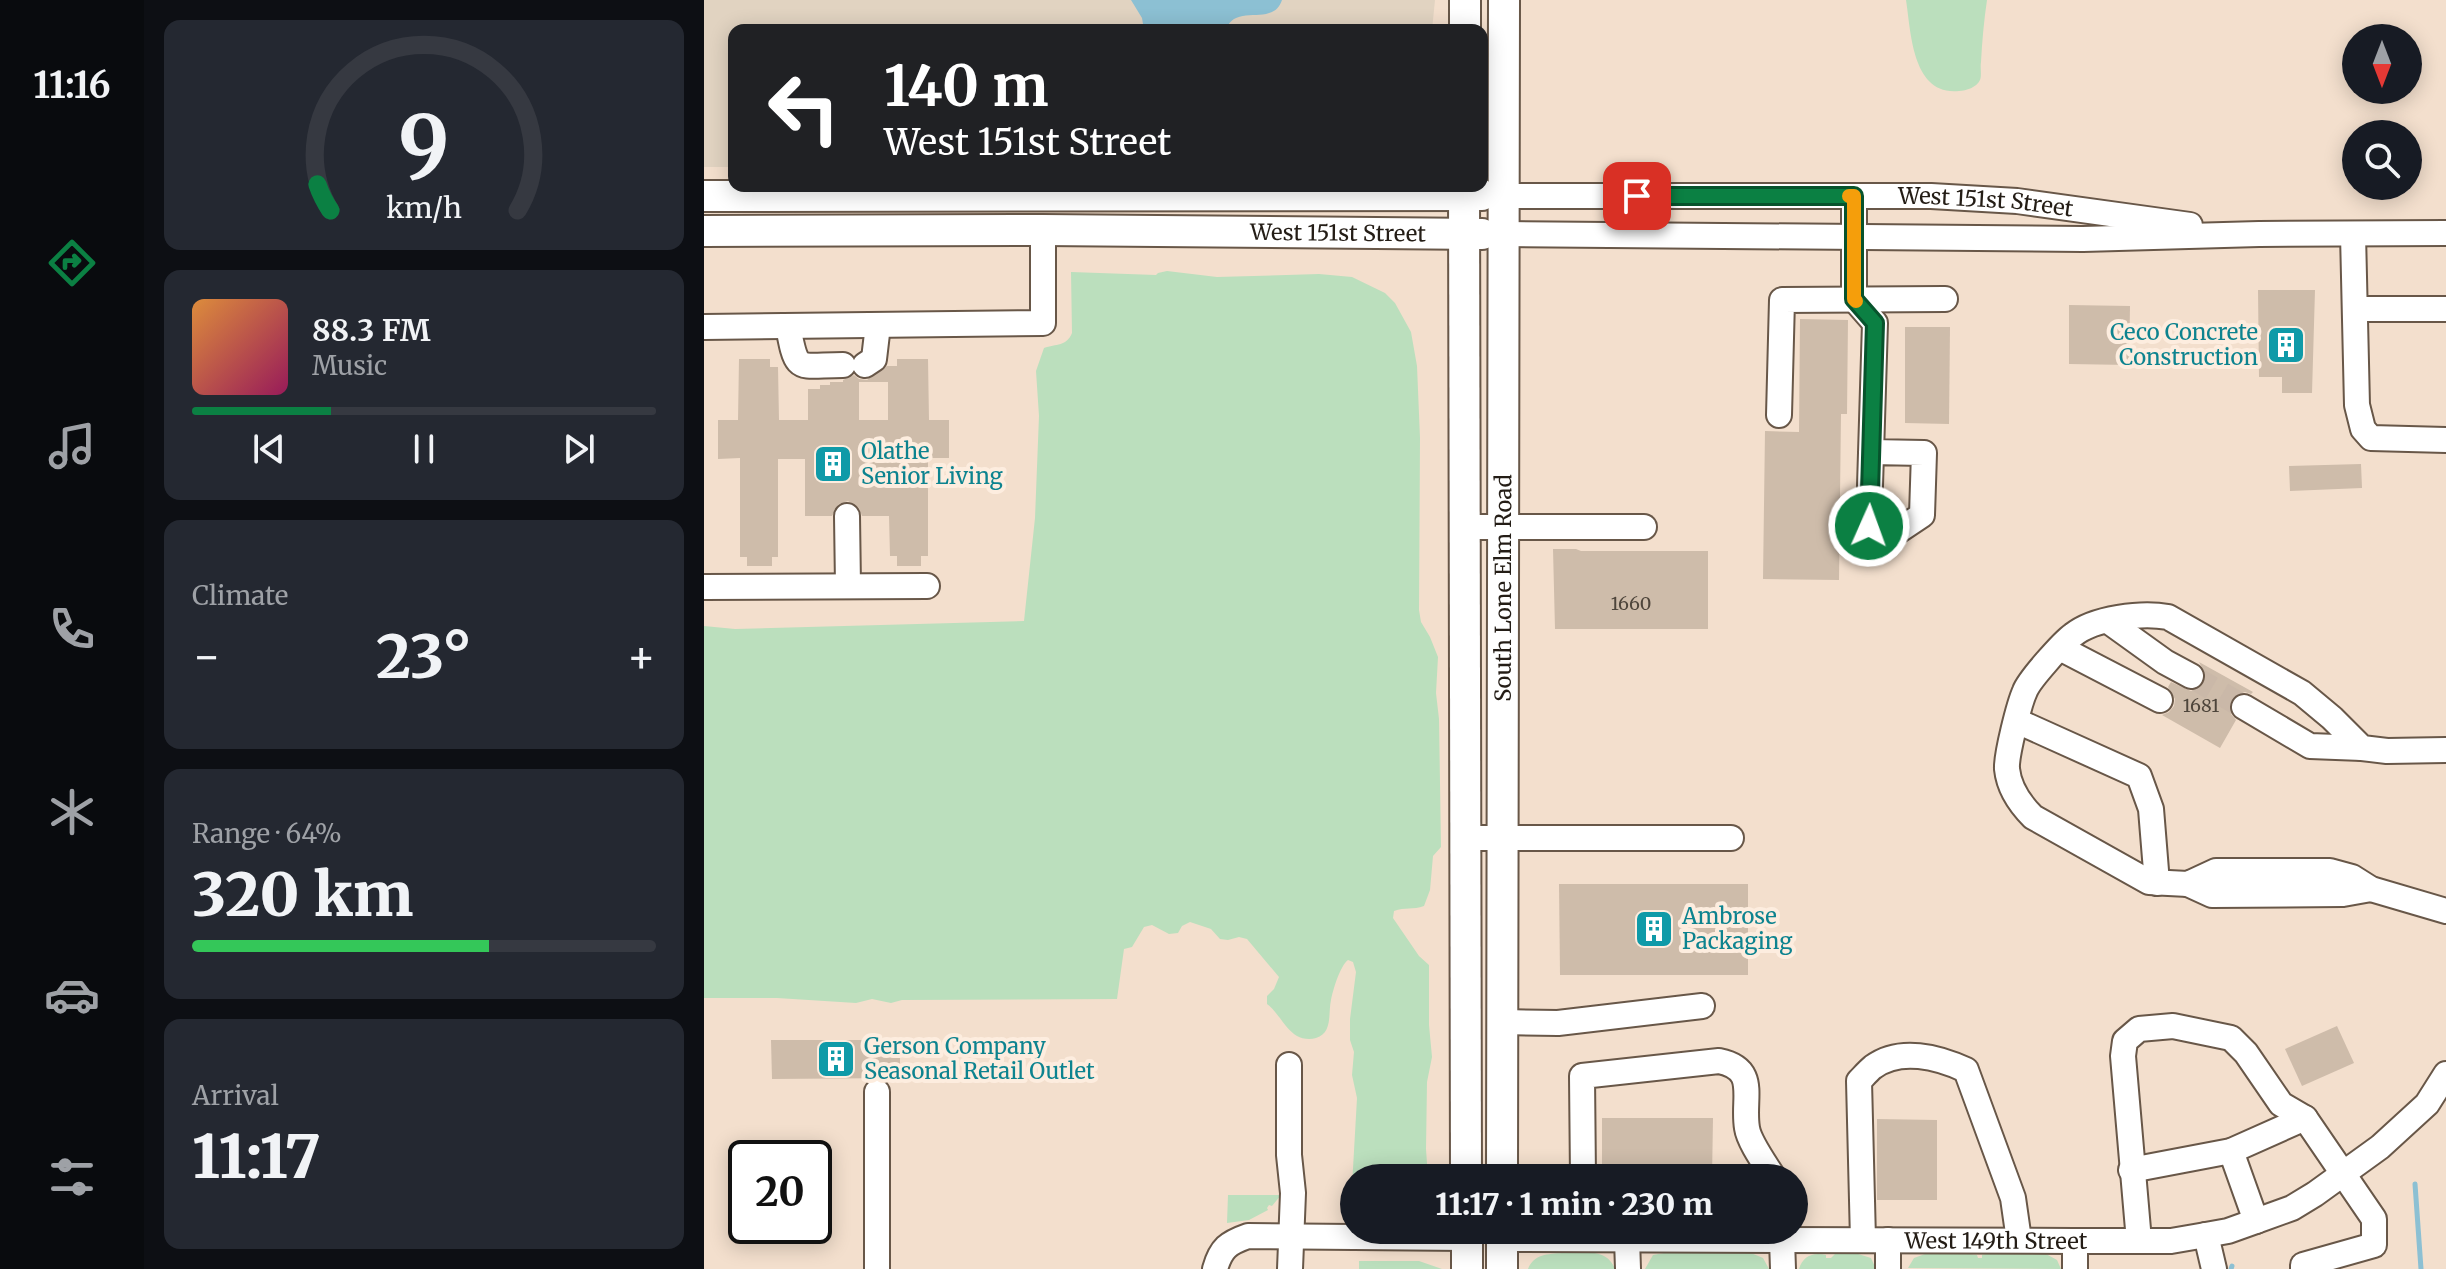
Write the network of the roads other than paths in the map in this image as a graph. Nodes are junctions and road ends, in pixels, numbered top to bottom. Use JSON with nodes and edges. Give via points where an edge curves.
{"nodes":[{"id":1,"x":1465,"y":0,"type":"edge"},
{"id":2,"x":1504,"y":0,"type":"edge"},
{"id":3,"x":1465,"y":24,"type":"edge"},
{"id":4,"x":1211,"y":192,"type":"edge"},
{"id":5,"x":1464,"y":192,"type":"edge"},
{"id":6,"x":1477,"y":192,"type":"edge"},
{"id":7,"x":704,"y":196,"type":"edge"},
{"id":8,"x":1504,"y":196,"type":"junction"},
{"id":9,"x":1854,"y":196,"type":"junction"},
{"id":10,"x":1043,"y":230,"type":"junction"},
{"id":11,"x":704,"y":231,"type":"edge"},
{"id":12,"x":2446,"y":233,"type":"edge"},
{"id":13,"x":1464,"y":234,"type":"junction"},
{"id":14,"x":1505,"y":234,"type":"junction"},
{"id":15,"x":2259,"y":234,"type":"junction"},
{"id":16,"x":2353,"y":234,"type":"junction"},
{"id":17,"x":1855,"y":235,"type":"junction"},
{"id":18,"x":1854,"y":299,"type":"junction"},
{"id":19,"x":1945,"y":299,"type":"dead end"},
{"id":20,"x":2355,"y":309,"type":"junction"},
{"id":21,"x":2446,"y":309,"type":"edge"},
{"id":22,"x":878,"y":325,"type":"junction"},
{"id":23,"x":788,"y":326,"type":"junction"},
{"id":24,"x":704,"y":327,"type":"edge"},
{"id":25,"x":1779,"y":415,"type":"dead end"},
{"id":26,"x":2446,"y":440,"type":"edge"},
{"id":27,"x":1871,"y":452,"type":"dead end"},
{"id":28,"x":847,"y":516,"type":"dead end"},
{"id":29,"x":1465,"y":527,"type":"junction"},
{"id":30,"x":1644,"y":527,"type":"dead end"},
{"id":31,"x":1504,"y":528,"type":"junction"},
{"id":32,"x":848,"y":586,"type":"junction"},
{"id":33,"x":927,"y":586,"type":"dead end"},
{"id":34,"x":704,"y":587,"type":"edge"},
{"id":35,"x":2108,"y":621,"type":"junction"},
{"id":36,"x":2060,"y":648,"type":"junction"},
{"id":37,"x":2191,"y":676,"type":"tunnel mouth"},
{"id":38,"x":2160,"y":700,"type":"dead end"},
{"id":39,"x":2244,"y":707,"type":"tunnel mouth"},
{"id":40,"x":2017,"y":721,"type":"junction"},
{"id":41,"x":2362,"y":748,"type":"junction"},
{"id":42,"x":2446,"y":750,"type":"edge"},
{"id":43,"x":1464,"y":838,"type":"junction"},
{"id":44,"x":1731,"y":838,"type":"dead end"},
{"id":45,"x":1503,"y":839,"type":"junction"},
{"id":46,"x":2157,"y":883,"type":"junction"},
{"id":47,"x":2446,"y":911,"type":"edge"},
{"id":48,"x":1702,"y":1006,"type":"dead end"},
{"id":49,"x":1503,"y":1022,"type":"junction"},
{"id":50,"x":1289,"y":1065,"type":"dead end"},
{"id":51,"x":2446,"y":1074,"type":"edge"},
{"id":52,"x":877,"y":1092,"type":"dead end"},
{"id":53,"x":2436,"y":1111,"type":"edge"},
{"id":54,"x":2305,"y":1118,"type":"junction"},
{"id":55,"x":2231,"y":1151,"type":"junction"},
{"id":56,"x":1466,"y":1164,"type":"edge"},
{"id":57,"x":1502,"y":1164,"type":"edge"},
{"id":58,"x":1583,"y":1164,"type":"edge"},
{"id":59,"x":1766,"y":1164,"type":"edge"},
{"id":60,"x":2131,"y":1170,"type":"junction"},
{"id":61,"x":2343,"y":1175,"type":"junction"},
{"id":62,"x":2256,"y":1221,"type":"junction"},
{"id":63,"x":1340,"y":1235,"type":"edge"},
{"id":64,"x":2206,"y":1235,"type":"junction"},
{"id":65,"x":1290,"y":1236,"type":"junction"},
{"id":66,"x":1808,"y":1238,"type":"edge"},
{"id":67,"x":1863,"y":1240,"type":"junction"},
{"id":68,"x":1888,"y":1240,"type":"junction"},
{"id":69,"x":2019,"y":1240,"type":"junction"},
{"id":70,"x":2075,"y":1241,"type":"junction"},
{"id":71,"x":2139,"y":1241,"type":"junction"},
{"id":72,"x":1467,"y":1244,"type":"edge"},
{"id":73,"x":1502,"y":1244,"type":"edge"},
{"id":74,"x":1627,"y":1244,"type":"edge"},
{"id":75,"x":1779,"y":1244,"type":"edge"},
{"id":76,"x":877,"y":1269,"type":"edge"},
{"id":77,"x":1215,"y":1269,"type":"edge"},
{"id":78,"x":1290,"y":1269,"type":"edge"},
{"id":79,"x":1467,"y":1269,"type":"edge"},
{"id":80,"x":1502,"y":1269,"type":"edge"},
{"id":81,"x":1628,"y":1269,"type":"edge"},
{"id":82,"x":1783,"y":1269,"type":"edge"},
{"id":83,"x":1888,"y":1269,"type":"edge"},
{"id":84,"x":2075,"y":1269,"type":"edge"},
{"id":85,"x":2214,"y":1269,"type":"edge"},
{"id":86,"x":2303,"y":1269,"type":"edge"}],
"edges":[{"from":1,"to":3,"type":"main road"},
{"from":2,"to":8,"type":"main road","name":"South Lone Elm Road"},
{"from":4,"to":7,"type":"main road","name":"West 151st Street"},
{"from":5,"to":13,"type":"main road","name":"South Lone Elm Road"},
{"from":6,"to":8,"type":"main road","name":"West 151st Street"},
{"from":8,"to":9,"type":"street","name":"West 151st Street"},
{"from":8,"to":14,"type":"main road","name":"South Lone Elm Road"},
{"from":9,"to":15,"type":"street","name":"West 151st Street","via":[[2017,201]]},
{"from":9,"to":17,"type":"street"},
{"from":10,"to":11,"type":"main road","name":"West 151st Street"},
{"from":10,"to":13,"type":"main road","name":"West 151st Street"},
{"from":10,"to":22,"type":"street","via":[[1043,323]]},
{"from":12,"to":16,"type":"street","name":"West 151st Street"},
{"from":13,"to":14,"type":"main road","name":"West 151st Street"},
{"from":13,"to":29,"type":"main road","name":"South Lone Elm Road"},
{"from":14,"to":17,"type":"street","name":"West 151st Street"},
{"from":14,"to":31,"type":"main road","name":"South Lone Elm Road"},
{"from":15,"to":16,"type":"street","name":"West 151st Street"},
{"from":15,"to":17,"type":"street","name":"West 151st Street","via":[[2083,239]]},
{"from":16,"to":20,"type":"street"},
{"from":17,"to":18,"type":"street"},
{"from":18,"to":19,"type":"street"},
{"from":18,"to":25,"type":"street","via":[[1782,300]]},
{"from":18,"to":27,"type":"street","via":[[1875,323]]},
{"from":20,"to":21,"type":"street"},
{"from":20,"to":26,"type":"street","via":[[2357,405],[2363,429],[2371,438]]},
{"from":22,"to":23,"type":"street"},
{"from":22,"to":23,"type":"street","via":[[874,359],[854,365],[797,362]]},
{"from":23,"to":24,"type":"street"},
{"from":28,"to":32,"type":"street"},
{"from":29,"to":31,"type":"street"},
{"from":29,"to":43,"type":"main road","name":"South Lone Elm Road"},
{"from":30,"to":31,"type":"street"},
{"from":31,"to":45,"type":"main road","name":"South Lone Elm Road"},
{"from":32,"to":33,"type":"street"},
{"from":32,"to":34,"type":"street"},
{"from":35,"to":36,"type":"street","via":[[2073,634]]},
{"from":35,"to":37,"type":"street"},
{"from":35,"to":41,"type":"street","via":[[2151,614],[2168,617],[2302,693]]},
{"from":36,"to":38,"type":"street"},
{"from":36,"to":40,"type":"street","via":[[2025,690]]},
{"from":39,"to":41,"type":"street","via":[[2310,746]]},
{"from":40,"to":46,"type":"street","via":[[2139,776],[2151,809]]},
{"from":40,"to":46,"type":"street","via":[[2007,767],[2022,806],[2033,817]]},
{"from":41,"to":42,"type":"street"},
{"from":43,"to":45,"type":"street"},
{"from":43,"to":56,"type":"main road","name":"South Lone Elm Road"},
{"from":44,"to":45,"type":"street"},
{"from":45,"to":49,"type":"main road","name":"South Lone Elm Road"},
{"from":46,"to":47,"type":"street","via":[[2188,884],[2212,895],[2371,889]]},
{"from":48,"to":49,"type":"street","via":[[1558,1023]]},
{"from":49,"to":57,"type":"main road","name":"South Lone Elm Road"},
{"from":50,"to":65,"type":"street"},
{"from":51,"to":53,"type":"street","name":"West 149th Street"},
{"from":52,"to":76,"type":"street"},
{"from":53,"to":61,"type":"street","name":"West 149th Street"},
{"from":54,"to":55,"type":"street"},
{"from":54,"to":60,"type":"street","via":[[2281,1104],[2231,1038],[2173,1026],[2139,1029],[2125,1041],[2123,1056]]},
{"from":54,"to":61,"type":"street"},
{"from":55,"to":60,"type":"street"},
{"from":55,"to":62,"type":"street"},
{"from":58,"to":59,"type":"street","via":[[1582,1076],[1719,1061],[1740,1069],[1746,1079],[1747,1131]]},
{"from":60,"to":71,"type":"street"},
{"from":61,"to":62,"type":"street","name":"West 149th Street","via":[[2292,1208]]},
{"from":61,"to":86,"type":"street","via":[[2374,1219],[2374,1245]]},
{"from":62,"to":64,"type":"street","name":"West 149th Street"},
{"from":63,"to":65,"type":"street"},
{"from":64,"to":71,"type":"street","name":"West 149th Street"},
{"from":64,"to":85,"type":"street"},
{"from":65,"to":77,"type":"street","via":[[1234,1241],[1219,1252]]},
{"from":65,"to":78,"type":"street"},
{"from":66,"to":67,"type":"street","name":"West 149th Street"},
{"from":67,"to":68,"type":"street","name":"West 149th Street"},
{"from":67,"to":69,"type":"street","via":[[1859,1081],[1873,1067],[1897,1056],[1949,1062],[1966,1070],[2013,1198]]},
{"from":68,"to":69,"type":"street","name":"West 149th Street"},
{"from":68,"to":83,"type":"street"},
{"from":69,"to":70,"type":"street","name":"West 149th Street"},
{"from":70,"to":71,"type":"street","name":"West 149th Street"},
{"from":70,"to":84,"type":"street"},
{"from":72,"to":79,"type":"main road"},
{"from":73,"to":80,"type":"main road"},
{"from":74,"to":81,"type":"street"},
{"from":75,"to":82,"type":"street"}]}
